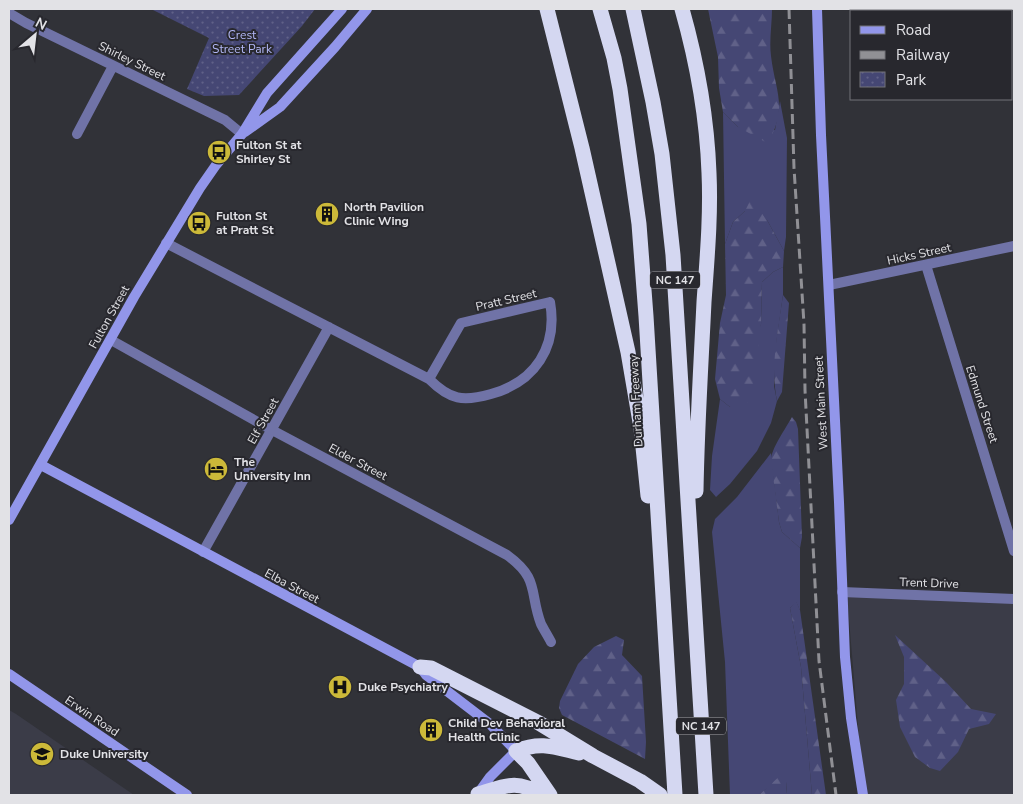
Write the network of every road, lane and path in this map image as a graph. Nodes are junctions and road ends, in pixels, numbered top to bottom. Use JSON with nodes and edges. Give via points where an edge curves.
{"nodes":[{"id":1,"x":342,"y":9,"type":"edge"},
{"id":2,"x":367,"y":9,"type":"edge"},
{"id":3,"x":547,"y":9,"type":"edge"},
{"id":4,"x":600,"y":9,"type":"edge"},
{"id":5,"x":633,"y":9,"type":"edge"},
{"id":6,"x":682,"y":9,"type":"edge"},
{"id":7,"x":817,"y":9,"type":"edge"},
{"id":8,"x":9,"y":12,"type":"edge"},
{"id":9,"x":113,"y":66,"type":"junction"},
{"id":10,"x":77,"y":134,"type":"dead end"},
{"id":11,"x":242,"y":134,"type":"junction"},
{"id":12,"x":166,"y":243,"type":"junction"},
{"id":13,"x":1014,"y":246,"type":"edge"},
{"id":14,"x":926,"y":265,"type":"junction"},
{"id":15,"x":829,"y":285,"type":"junction"},
{"id":16,"x":329,"y":327,"type":"junction"},
{"id":17,"x":110,"y":340,"type":"junction"},
{"id":18,"x":429,"y":379,"type":"junction"},
{"id":19,"x":272,"y":430,"type":"junction"},
{"id":20,"x":41,"y":465,"type":"junction"},
{"id":21,"x":9,"y":520,"type":"edge"},
{"id":22,"x":659,"y":536,"type":"junction"},
{"id":23,"x":1014,"y":551,"type":"edge"},
{"id":24,"x":203,"y":552,"type":"junction"},
{"id":25,"x":690,"y":555,"type":"junction"},
{"id":26,"x":842,"y":592,"type":"junction"},
{"id":27,"x":1014,"y":599,"type":"edge"},
{"id":28,"x":551,"y":642,"type":"dead end"},
{"id":29,"x":420,"y":667,"type":"junction"},
{"id":30,"x":9,"y":674,"type":"edge"},
{"id":31,"x":516,"y":751,"type":"junction"},
{"id":32,"x":592,"y":756,"type":"junction"},
{"id":33,"x":187,"y":795,"type":"edge"},
{"id":34,"x":477,"y":795,"type":"edge"},
{"id":35,"x":540,"y":795,"type":"edge"},
{"id":36,"x":550,"y":795,"type":"edge"},
{"id":37,"x":660,"y":795,"type":"edge"},
{"id":38,"x":675,"y":795,"type":"edge"},
{"id":39,"x":706,"y":795,"type":"edge"},
{"id":40,"x":863,"y":795,"type":"edge"}],
"edges":[{"from":1,"to":11,"type":"main road","name":"Fulton Street","via":[[267,93]]},
{"from":2,"to":11,"type":"main road","name":"Fulton Street","via":[[280,107]]},
{"from":3,"to":22,"type":"highway","via":[[623,328],[641,428],[646,489]]},
{"from":4,"to":22,"type":"highway","name":"Durham Freeway","number":"NC 147","via":[[620,89],[638,224]]},
{"from":5,"to":25,"type":"highway","number":"NC 147","via":[[653,102],[668,203]]},
{"from":6,"to":25,"type":"highway","via":[[702,102],[710,174],[695,529]]},
{"from":7,"to":15,"type":"main road","name":"West Main Street"},
{"from":8,"to":9,"type":"street","name":"Shirley Street"},
{"from":9,"to":10,"type":"street"},
{"from":9,"to":11,"type":"street","name":"Shirley Street","via":[[225,120]]},
{"from":11,"to":12,"type":"main road","name":"Fulton Street","via":[[212,171]]},
{"from":12,"to":16,"type":"street","name":"Pratt Street"},
{"from":12,"to":17,"type":"main road","name":"Fulton Street"},
{"from":13,"to":14,"type":"street","name":"Hicks Street"},
{"from":14,"to":15,"type":"street","name":"Hicks Street"},
{"from":14,"to":23,"type":"street","name":"Edmund Street"},
{"from":15,"to":26,"type":"main road","name":"West Main Street"},
{"from":16,"to":18,"type":"street","name":"Pratt Street"},
{"from":16,"to":19,"type":"street","name":"Elf Street"},
{"from":17,"to":19,"type":"street","name":"Elder Street"},
{"from":17,"to":20,"type":"main road","name":"Fulton Street"},
{"from":18,"to":18,"type":"street","name":"Pratt Street","via":[[461,323],[550,302],[553,319],[548,344],[531,372],[516,385],[474,399],[462,399],[452,397]]},
{"from":19,"to":24,"type":"street","name":"Elf Street"},
{"from":19,"to":28,"type":"street","name":"Elder Street","via":[[521,565],[533,584],[542,625]]},
{"from":20,"to":21,"type":"main road","name":"Fulton Street"},
{"from":20,"to":24,"type":"main road","name":"Elba Street"},
{"from":22,"to":38,"type":"highway","name":"Durham Freeway","number":"NC 147"},
{"from":24,"to":29,"type":"main road","name":"Elba Street"},
{"from":25,"to":39,"type":"highway","number":"NC 147"},
{"from":26,"to":27,"type":"street","name":"Trent Drive"},
{"from":26,"to":40,"type":"main road","name":"West Main Street","via":[[851,718]]},
{"from":29,"to":31,"type":"main road","name":"Elba Street","via":[[490,724]]},
{"from":29,"to":32,"type":"highway","via":[[449,676],[539,723]]},
{"from":30,"to":33,"type":"main road","name":"Erwin Road"},
{"from":31,"to":32,"type":"highway","via":[[544,744]]},
{"from":31,"to":34,"type":"main road"},
{"from":31,"to":36,"type":"highway"},
{"from":32,"to":37,"type":"highway"},
{"from":34,"to":35,"type":"highway","via":[[512,784],[530,787]]}]}
